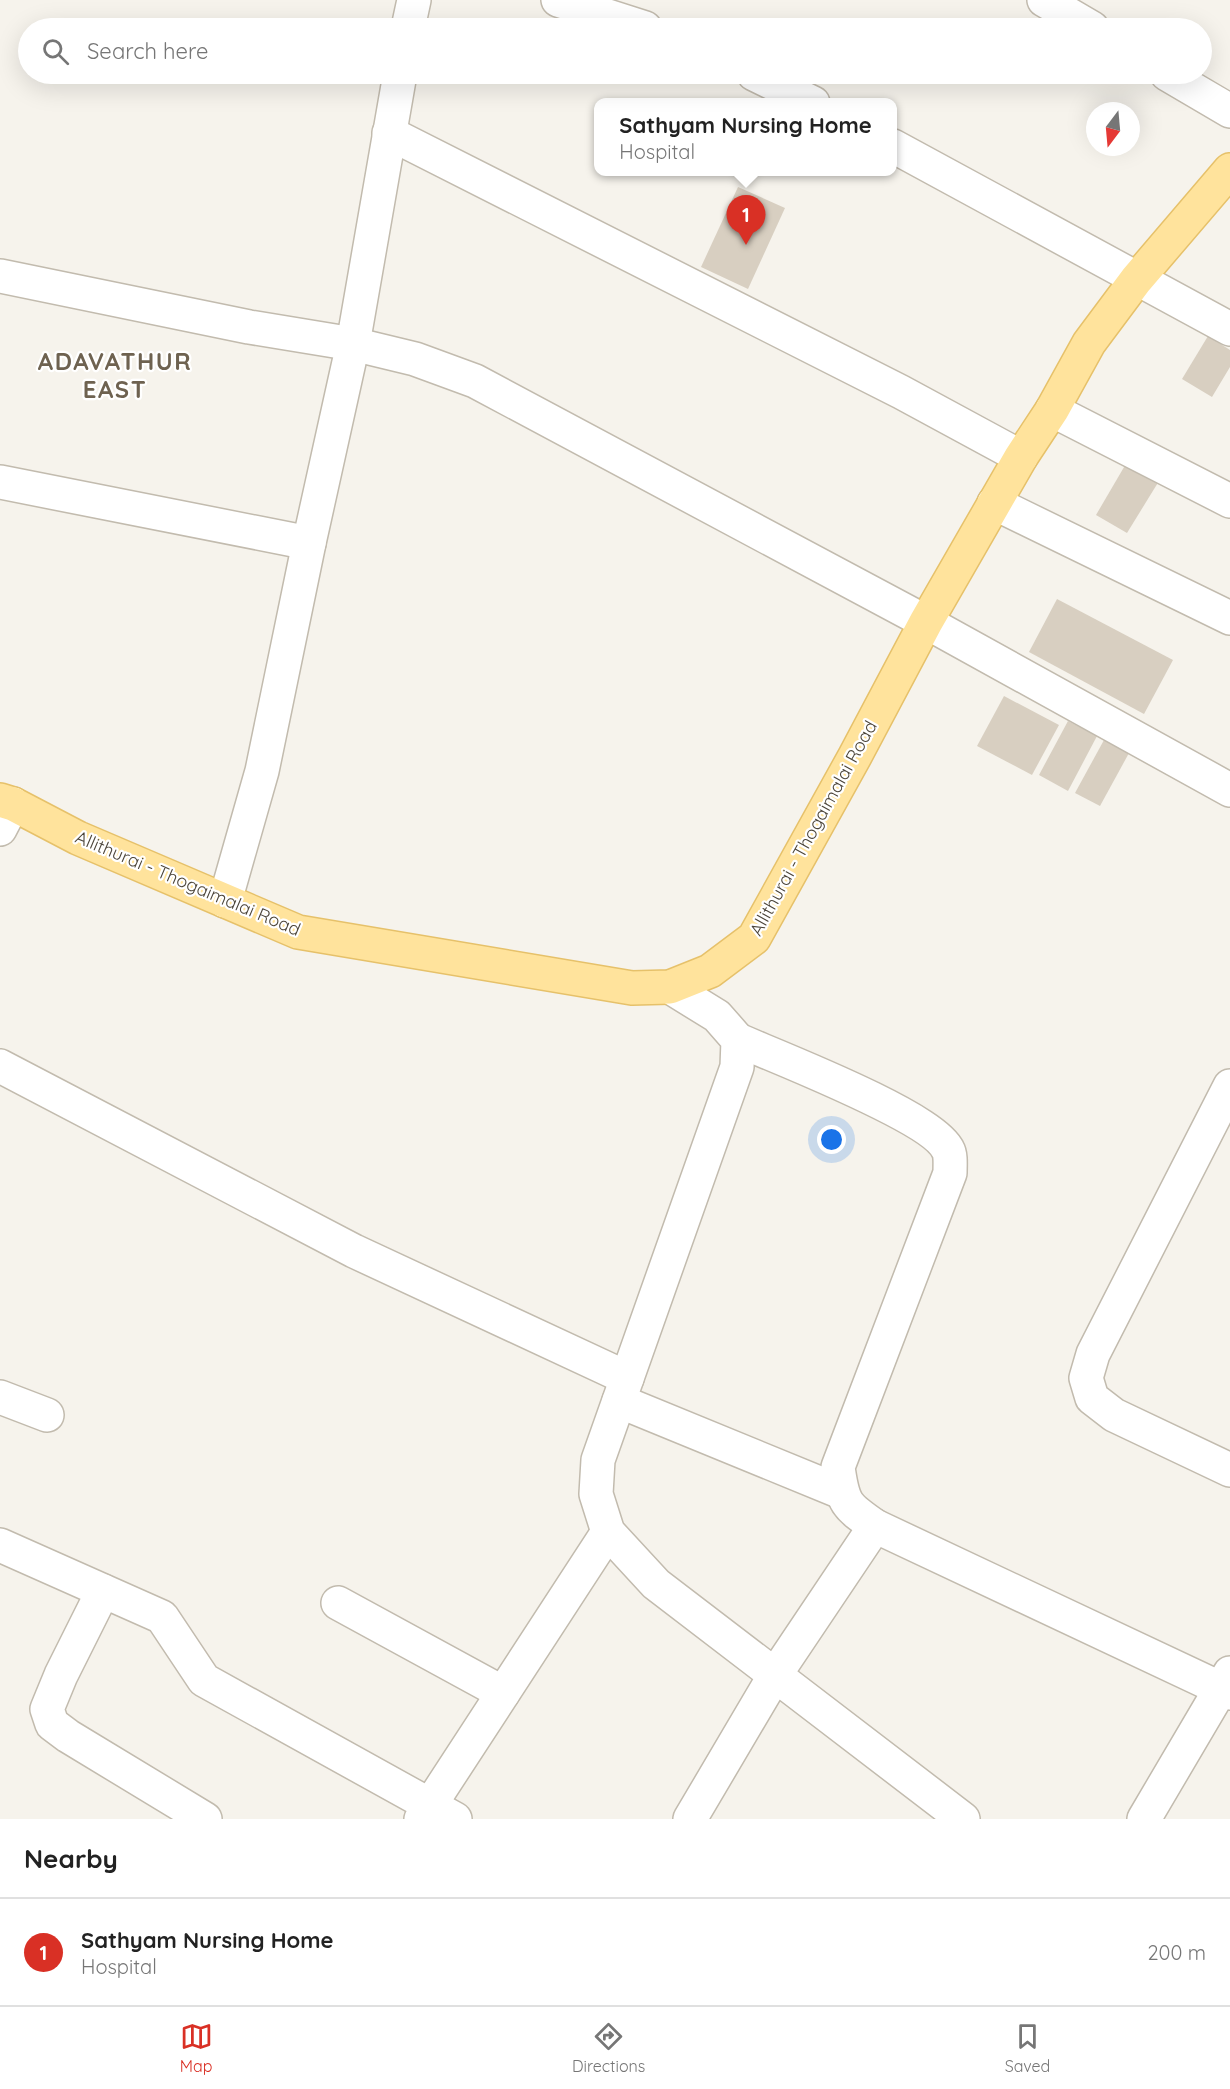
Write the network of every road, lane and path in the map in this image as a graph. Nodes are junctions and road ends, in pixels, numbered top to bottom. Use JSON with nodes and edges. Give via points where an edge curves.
{"nodes":[{"id":1,"x":414,"y":0,"type":"edge"},
{"id":2,"x":558,"y":0,"type":"edge"},
{"id":3,"x":1044,"y":0,"type":"edge"},
{"id":4,"x":410,"y":18,"type":"edge"},
{"id":5,"x":614,"y":18,"type":"edge"},
{"id":6,"x":1075,"y":18,"type":"edge"},
{"id":7,"x":398,"y":84,"type":"edge"},
{"id":8,"x":775,"y":84,"type":"edge"},
{"id":9,"x":1184,"y":84,"type":"edge"},
{"id":10,"x":805,"y":98,"type":"edge"},
{"id":11,"x":1230,"y":111,"type":"edge"},
{"id":12,"x":389,"y":133,"type":"junction"},
{"id":13,"x":897,"y":148,"type":"edge"},
{"id":14,"x":1230,"y":170,"type":"edge"},
{"id":15,"x":0,"y":276,"type":"edge"},
{"id":16,"x":1136,"y":280,"type":"junction"},
{"id":17,"x":1230,"y":329,"type":"edge"},
{"id":18,"x":353,"y":344,"type":"junction"},
{"id":19,"x":1052,"y":410,"type":"junction"},
{"id":20,"x":1021,"y":457,"type":"junction"},
{"id":21,"x":0,"y":482,"type":"edge"},
{"id":22,"x":1230,"y":501,"type":"edge"},
{"id":23,"x":994,"y":504,"type":"junction"},
{"id":24,"x":309,"y":543,"type":"junction"},
{"id":25,"x":1230,"y":618,"type":"edge"},
{"id":26,"x":926,"y":622,"type":"junction"},
{"id":27,"x":1230,"y":790,"type":"edge"},
{"id":28,"x":4,"y":811,"type":"edge"},
{"id":29,"x":225,"y":901,"type":"junction"},
{"id":30,"x":670,"y":987,"type":"junction"},
{"id":31,"x":738,"y":1040,"type":"junction"},
{"id":32,"x":0,"y":1066,"type":"edge"},
{"id":33,"x":1230,"y":1086,"type":"edge"},
{"id":34,"x":1221,"y":1124,"type":"edge"},
{"id":35,"x":623,"y":1390,"type":"junction"},
{"id":36,"x":0,"y":1397,"type":"edge"},
{"id":37,"x":46,"y":1415,"type":"dead end"},
{"id":38,"x":1230,"y":1470,"type":"edge"},
{"id":39,"x":841,"y":1491,"type":"junction"},
{"id":40,"x":875,"y":1527,"type":"junction"},
{"id":41,"x":608,"y":1532,"type":"junction"},
{"id":42,"x":0,"y":1545,"type":"edge"},
{"id":43,"x":103,"y":1591,"type":"junction"},
{"id":44,"x":339,"y":1603,"type":"dead end"},
{"id":45,"x":774,"y":1675,"type":"junction"},
{"id":46,"x":1227,"y":1685,"type":"edge"},
{"id":47,"x":503,"y":1693,"type":"junction"},
{"id":48,"x":435,"y":1814,"type":"edge"},
{"id":49,"x":1152,"y":1817,"type":"edge"},
{"id":50,"x":959,"y":1818,"type":"edge"},
{"id":51,"x":206,"y":1819,"type":"edge"},
{"id":52,"x":690,"y":1819,"type":"edge"}],
"edges":[{"from":1,"to":4,"type":"street"},
{"from":2,"to":5,"type":"street"},
{"from":3,"to":6,"type":"street"},
{"from":7,"to":12,"type":"street"},
{"from":8,"to":10,"type":"street"},
{"from":9,"to":11,"type":"street"},
{"from":12,"to":18,"type":"street"},
{"from":12,"to":20,"type":"street","via":[[901,392]]},
{"from":13,"to":16,"type":"street"},
{"from":14,"to":16,"type":"main road","name":"Allithurai - Thogaimalai Road"},
{"from":15,"to":18,"type":"street"},
{"from":16,"to":17,"type":"street"},
{"from":16,"to":19,"type":"main road","name":"Allithurai - Thogaimalai Road","via":[[1089,343]]},
{"from":18,"to":24,"type":"street"},
{"from":18,"to":26,"type":"street","via":[[415,359],[475,381]]},
{"from":19,"to":20,"type":"main road","name":"Allithurai - Thogaimalai Road"},
{"from":19,"to":22,"type":"street"},
{"from":20,"to":23,"type":"main road","name":"Allithurai - Thogaimalai Road"},
{"from":21,"to":24,"type":"street"},
{"from":23,"to":25,"type":"street"},
{"from":23,"to":26,"type":"main road","name":"Allithurai - Thogaimalai Road"},
{"from":24,"to":29,"type":"street","via":[[262,771]]},
{"from":26,"to":27,"type":"street"},
{"from":26,"to":30,"type":"main road","name":"Allithurai - Thogaimalai Road","via":[[754,938],[710,971]]},
{"from":28,"to":29,"type":"main road","name":"Allithurai - Thogaimalai Road"},
{"from":29,"to":30,"type":"main road","name":"Allithurai - Thogaimalai Road","via":[[298,932],[632,988]]},
{"from":30,"to":31,"type":"street","via":[[717,1016]]},
{"from":31,"to":35,"type":"street","via":[[737,1067]]},
{"from":31,"to":39,"type":"street","via":[[901,1112],[929,1130],[949,1150],[950,1173],[838,1467]]},
{"from":32,"to":35,"type":"street"},
{"from":33,"to":34,"type":"street"},
{"from":34,"to":38,"type":"street","via":[[1093,1354],[1086,1378],[1092,1398],[1114,1414]]},
{"from":35,"to":39,"type":"street"},
{"from":35,"to":41,"type":"street","via":[[598,1460],[597,1494]]},
{"from":36,"to":37,"type":"street"},
{"from":39,"to":40,"type":"street","via":[[851,1509]]},
{"from":40,"to":45,"type":"street"},
{"from":40,"to":46,"type":"street"},
{"from":41,"to":45,"type":"street","via":[[656,1584]]},
{"from":41,"to":47,"type":"street"},
{"from":42,"to":43,"type":"street"},
{"from":43,"to":48,"type":"street","via":[[162,1617],[204,1680]]},
{"from":43,"to":51,"type":"street","via":[[47,1709],[52,1724]]},
{"from":44,"to":47,"type":"street"},
{"from":45,"to":50,"type":"street"},
{"from":45,"to":52,"type":"street"},
{"from":46,"to":49,"type":"street"},
{"from":47,"to":48,"type":"street"}]}
